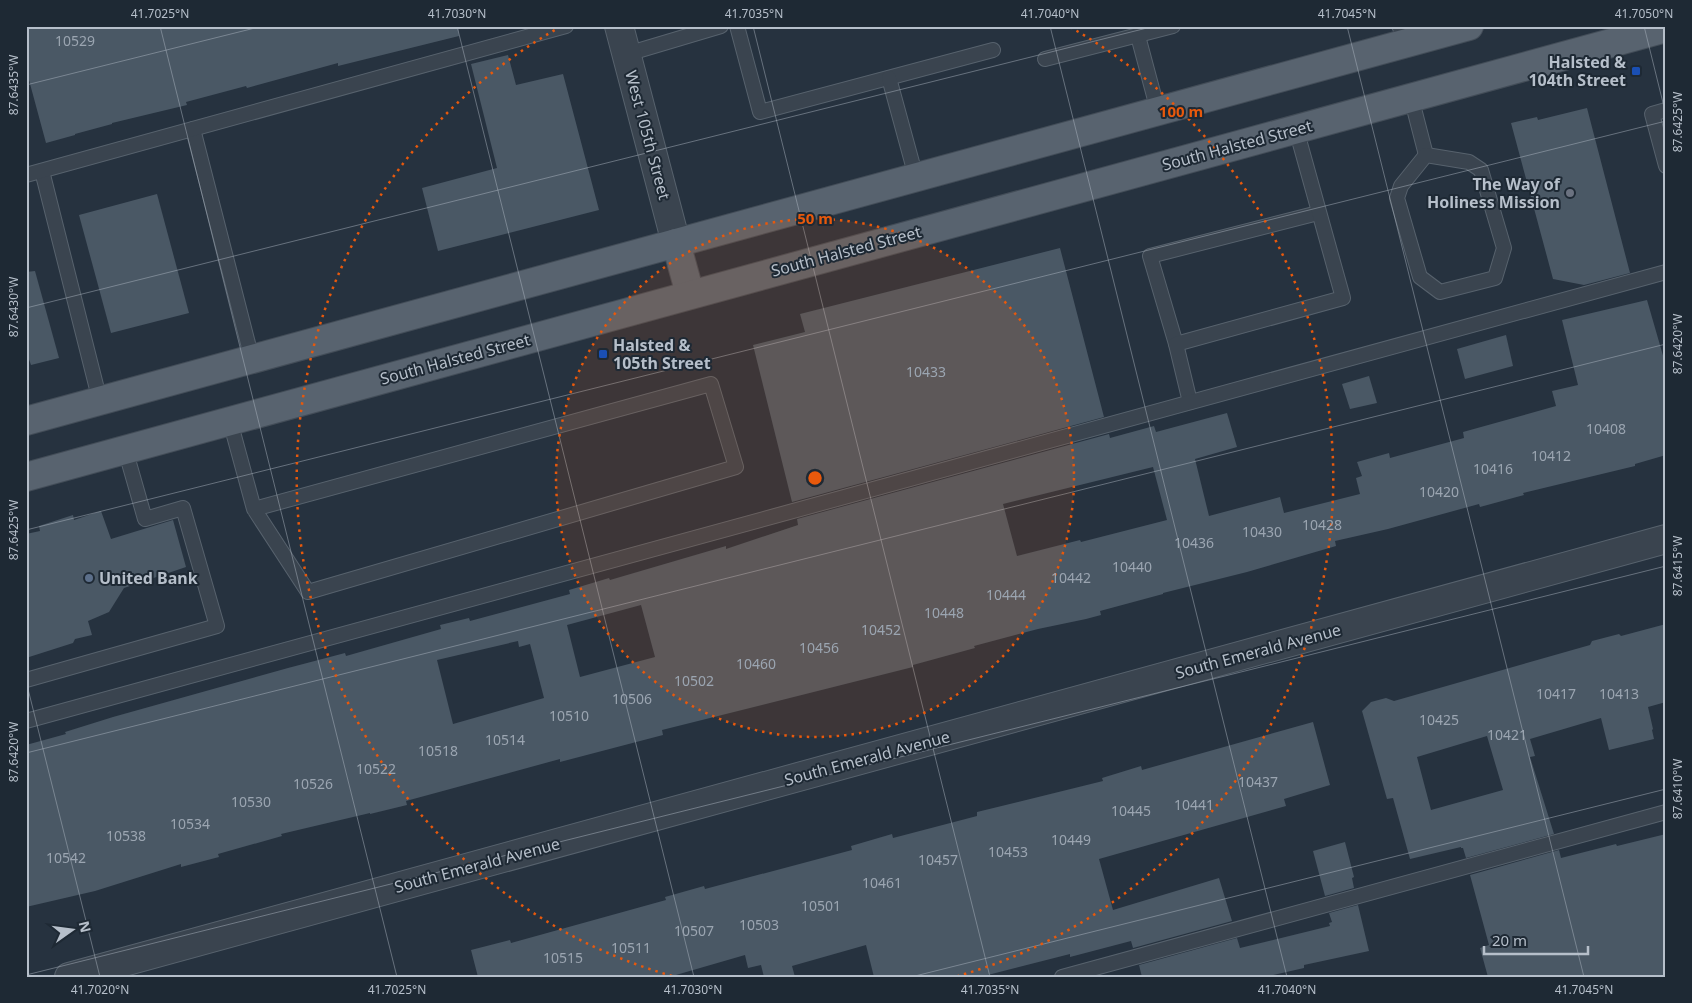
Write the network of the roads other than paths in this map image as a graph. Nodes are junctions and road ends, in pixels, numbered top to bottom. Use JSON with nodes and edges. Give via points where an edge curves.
{"nodes":[{"id":1,"x":566,"y":26,"type":"edge"},
{"id":2,"x":619,"y":26,"type":"edge"},
{"id":3,"x":721,"y":26,"type":"edge"},
{"id":4,"x":737,"y":26,"type":"edge"},
{"id":5,"x":1173,"y":26,"type":"edge"},
{"id":6,"x":1469,"y":26,"type":"edge"},
{"id":7,"x":1666,"y":28,"type":"edge"},
{"id":8,"x":1406,"y":34,"type":"edge"},
{"id":9,"x":1138,"y":36,"type":"junction"},
{"id":10,"x":993,"y":50,"type":"dead end"},
{"id":11,"x":627,"y":54,"type":"junction"},
{"id":12,"x":1045,"y":59,"type":"dead end"},
{"id":13,"x":889,"y":78,"type":"junction"},
{"id":14,"x":1411,"y":97,"type":"junction"},
{"id":15,"x":1666,"y":110,"type":"edge"},
{"id":16,"x":1158,"y":111,"type":"junction"},
{"id":17,"x":192,"y":129,"type":"junction"},
{"id":18,"x":1296,"y":129,"type":"junction"},
{"id":19,"x":1426,"y":155,"type":"junction"},
{"id":20,"x":1666,"y":166,"type":"edge"},
{"id":21,"x":42,"y":170,"type":"junction"},
{"id":22,"x":26,"y":175,"type":"edge"},
{"id":23,"x":916,"y":178,"type":"junction"},
{"id":24,"x":1318,"y":212,"type":"junction"},
{"id":25,"x":676,"y":243,"type":"junction"},
{"id":26,"x":1666,"y":272,"type":"edge"},
{"id":27,"x":690,"y":294,"type":"junction"},
{"id":28,"x":1176,"y":344,"type":"junction"},
{"id":29,"x":252,"y":360,"type":"junction"},
{"id":30,"x":100,"y":401,"type":"junction"},
{"id":31,"x":1190,"y":402,"type":"junction"},
{"id":32,"x":26,"y":421,"type":"edge"},
{"id":33,"x":230,"y":421,"type":"junction"},
{"id":34,"x":125,"y":449,"type":"junction"},
{"id":35,"x":26,"y":477,"type":"edge"},
{"id":36,"x":254,"y":509,"type":"junction"},
{"id":37,"x":1666,"y":539,"type":"edge"},
{"id":38,"x":26,"y":680,"type":"edge"},
{"id":39,"x":26,"y":720,"type":"edge"},
{"id":40,"x":1666,"y":812,"type":"edge"},
{"id":41,"x":69,"y":977,"type":"edge"},
{"id":42,"x":1062,"y":977,"type":"edge"}],
"edges":[{"from":1,"to":17,"type":"lane"},
{"from":2,"to":11,"type":"street","name":"West 105th Street"},
{"from":3,"to":11,"type":"lane"},
{"from":4,"to":13,"type":"lane","via":[[760,112]]},
{"from":5,"to":9,"type":"lane"},
{"from":6,"to":8,"type":"main road"},
{"from":7,"to":14,"type":"main road","name":"South Halsted Street"},
{"from":8,"to":16,"type":"main road"},
{"from":9,"to":12,"type":"lane"},
{"from":9,"to":16,"type":"lane"},
{"from":10,"to":13,"type":"lane"},
{"from":11,"to":25,"type":"street","name":"West 105th Street"},
{"from":13,"to":23,"type":"lane"},
{"from":14,"to":18,"type":"main road","name":"South Halsted Street"},
{"from":14,"to":19,"type":"lane"},
{"from":15,"to":20,"type":"lane","via":[[1652,114]]},
{"from":16,"to":23,"type":"main road"},
{"from":17,"to":21,"type":"lane"},
{"from":17,"to":29,"type":"lane"},
{"from":18,"to":24,"type":"lane"},
{"from":18,"to":27,"type":"main road","name":"South Halsted Street"},
{"from":19,"to":19,"type":"lane","via":[[1469,162],[1481,170],[1504,248],[1495,278],[1440,292],[1420,276],[1397,198],[1401,186]]},
{"from":21,"to":22,"type":"lane"},
{"from":21,"to":30,"type":"lane"},
{"from":23,"to":25,"type":"main road"},
{"from":24,"to":28,"type":"lane","via":[[1343,298]]},
{"from":24,"to":28,"type":"lane","via":[[1150,256]]},
{"from":25,"to":27,"type":"main road"},
{"from":25,"to":29,"type":"main road"},
{"from":26,"to":31,"type":"lane"},
{"from":27,"to":33,"type":"main road","name":"South Halsted Street"},
{"from":28,"to":31,"type":"lane"},
{"from":29,"to":30,"type":"main road"},
{"from":30,"to":32,"type":"main road"},
{"from":31,"to":39,"type":"lane"},
{"from":33,"to":34,"type":"main road","name":"South Halsted Street"},
{"from":33,"to":36,"type":"lane"},
{"from":34,"to":35,"type":"main road","name":"South Halsted Street"},
{"from":34,"to":38,"type":"lane","via":[[144,519],[183,508],[217,626]]},
{"from":36,"to":36,"type":"lane","via":[[308,592],[736,467],[711,384]]},
{"from":37,"to":41,"type":"street","name":"South Emerald Avenue"},
{"from":40,"to":42,"type":"lane"}]}
